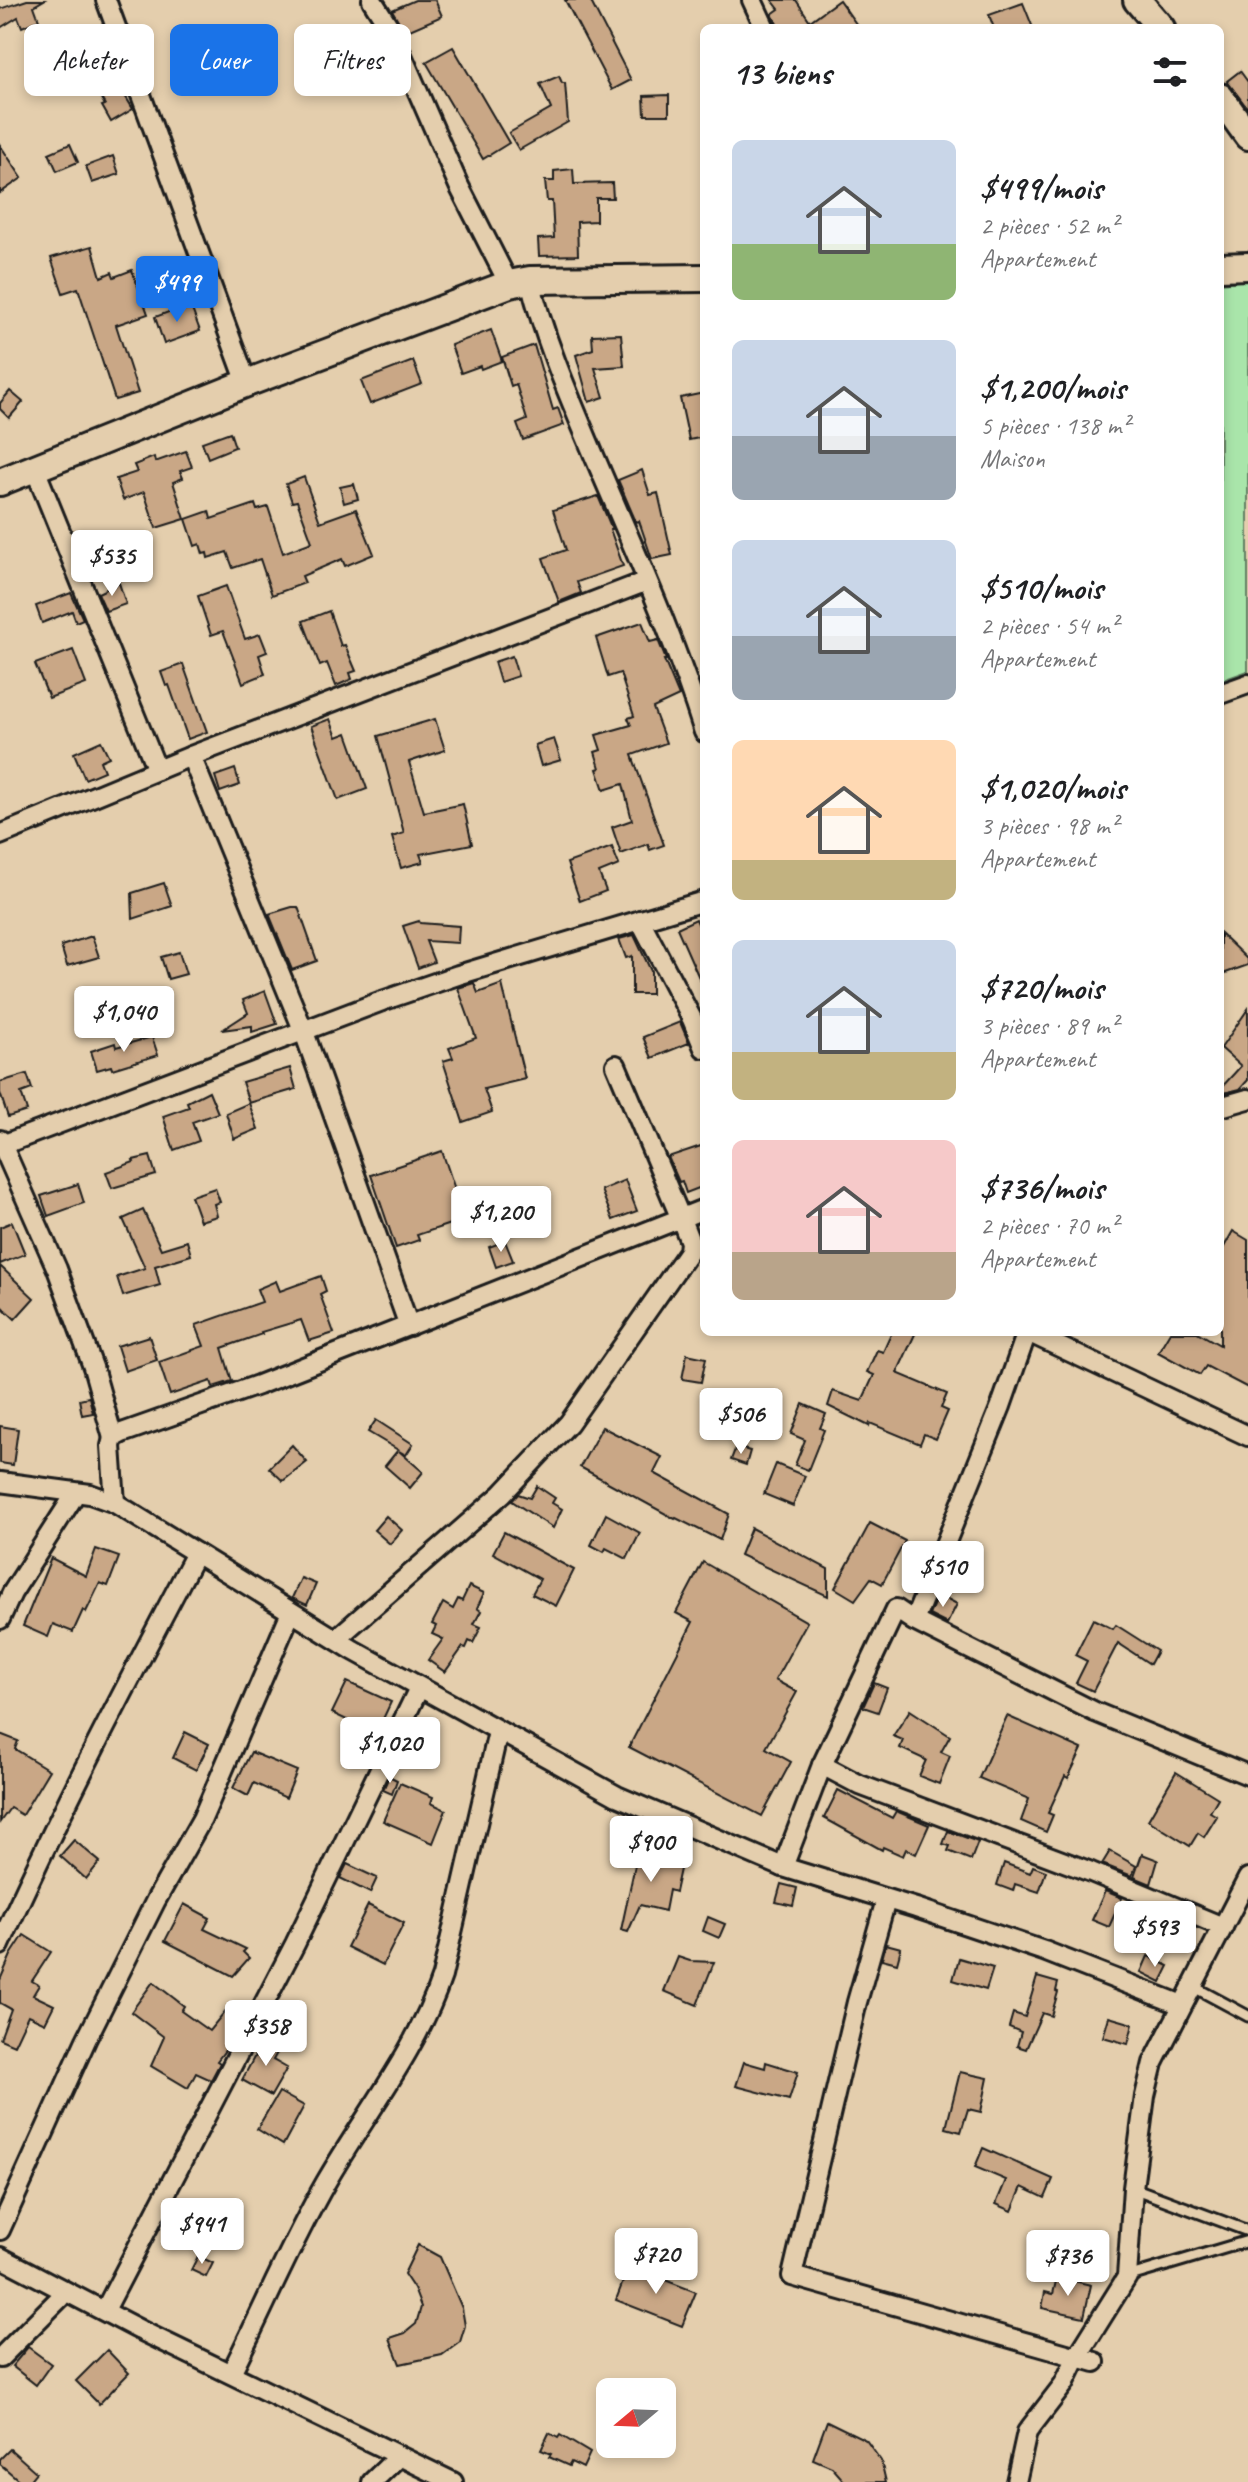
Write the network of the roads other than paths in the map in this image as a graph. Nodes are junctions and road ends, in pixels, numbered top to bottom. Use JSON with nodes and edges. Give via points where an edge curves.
{"nodes":[{"id":1,"x":106,"y":0,"type":"edge"},
{"id":2,"x":372,"y":0,"type":"edge"},
{"id":3,"x":752,"y":0,"type":"edge"},
{"id":4,"x":1137,"y":0,"type":"edge"},
{"id":5,"x":763,"y":24,"type":"edge"},
{"id":6,"x":1158,"y":24,"type":"edge"},
{"id":7,"x":1224,"y":103,"type":"edge"},
{"id":8,"x":1248,"y":136,"type":"edge"},
{"id":9,"x":1248,"y":266,"type":"edge"},
{"id":10,"x":1224,"y":267,"type":"edge"},
{"id":11,"x":700,"y":278,"type":"edge"},
{"id":12,"x":519,"y":282,"type":"junction"},
{"id":13,"x":247,"y":383,"type":"junction"},
{"id":14,"x":35,"y":469,"type":"junction"},
{"id":15,"x":0,"y":482,"type":"edge"},
{"id":16,"x":647,"y":581,"type":"junction"},
{"id":17,"x":1248,"y":684,"type":"edge"},
{"id":18,"x":1224,"y":693,"type":"edge"},
{"id":19,"x":700,"y":719,"type":"edge"},
{"id":20,"x":191,"y":756,"type":"junction"},
{"id":21,"x":157,"y":770,"type":"junction"},
{"id":22,"x":0,"y":835,"type":"edge"},
{"id":23,"x":700,"y":902,"type":"edge"},
{"id":24,"x":640,"y":920,"type":"junction"},
{"id":25,"x":304,"y":1032,"type":"junction"},
{"id":26,"x":700,"y":1038,"type":"edge"},
{"id":27,"x":616,"y":1065,"type":"dead end"},
{"id":28,"x":1248,"y":1099,"type":"edge"},
{"id":29,"x":1224,"y":1106,"type":"edge"},
{"id":30,"x":1,"y":1142,"type":"edge"},
{"id":31,"x":700,"y":1211,"type":"edge"},
{"id":32,"x":681,"y":1219,"type":"junction"},
{"id":33,"x":409,"y":1326,"type":"junction"},
{"id":34,"x":1026,"y":1336,"type":"edge"},
{"id":35,"x":1036,"y":1336,"type":"edge"},
{"id":36,"x":1248,"y":1436,"type":"edge"},
{"id":37,"x":113,"y":1438,"type":"junction"},
{"id":38,"x":0,"y":1482,"type":"edge"},
{"id":39,"x":76,"y":1493,"type":"junction"},
{"id":40,"x":115,"y":1503,"type":"junction"},
{"id":41,"x":196,"y":1553,"type":"junction"},
{"id":42,"x":291,"y":1612,"type":"junction"},
{"id":43,"x":0,"y":1619,"type":"edge"},
{"id":44,"x":914,"y":1621,"type":"junction"},
{"id":45,"x":336,"y":1639,"type":"junction"},
{"id":46,"x":419,"y":1688,"type":"junction"},
{"id":47,"x":498,"y":1732,"type":"junction"},
{"id":48,"x":822,"y":1765,"type":"junction"},
{"id":49,"x":1248,"y":1775,"type":"edge"},
{"id":50,"x":783,"y":1867,"type":"junction"},
{"id":51,"x":1248,"y":1878,"type":"edge"},
{"id":52,"x":886,"y":1900,"type":"junction"},
{"id":53,"x":1223,"y":1927,"type":"junction"},
{"id":54,"x":0,"y":1945,"type":"edge"},
{"id":55,"x":1192,"y":1986,"type":"junction"},
{"id":56,"x":1182,"y":2005,"type":"junction"},
{"id":57,"x":1248,"y":2016,"type":"edge"},
{"id":58,"x":1133,"y":2188,"type":"junction"},
{"id":59,"x":0,"y":2230,"type":"edge"},
{"id":60,"x":1248,"y":2231,"type":"edge"},
{"id":61,"x":1248,"y":2241,"type":"edge"},
{"id":62,"x":0,"y":2257,"type":"edge"},
{"id":63,"x":1127,"y":2277,"type":"junction"},
{"id":64,"x":61,"y":2290,"type":"junction"},
{"id":65,"x":105,"y":2310,"type":"junction"},
{"id":66,"x":0,"y":2358,"type":"edge"},
{"id":67,"x":1086,"y":2360,"type":"junction"},
{"id":68,"x":231,"y":2373,"type":"junction"},
{"id":69,"x":398,"y":2457,"type":"junction"},
{"id":70,"x":372,"y":2482,"type":"edge"},
{"id":71,"x":453,"y":2482,"type":"edge"},
{"id":72,"x":1016,"y":2482,"type":"edge"}],
"edges":[{"from":1,"to":13,"type":"street"},
{"from":2,"to":12,"type":"street","via":[[391,30],[447,161]]},
{"from":3,"to":5,"type":"street"},
{"from":4,"to":6,"type":"street"},
{"from":7,"to":8,"type":"street"},
{"from":9,"to":10,"type":"street"},
{"from":11,"to":12,"type":"street"},
{"from":12,"to":13,"type":"street"},
{"from":12,"to":16,"type":"street"},
{"from":13,"to":14,"type":"street"},
{"from":14,"to":15,"type":"street"},
{"from":14,"to":21,"type":"street"},
{"from":16,"to":19,"type":"street"},
{"from":16,"to":20,"type":"street"},
{"from":17,"to":18,"type":"street"},
{"from":20,"to":21,"type":"street"},
{"from":20,"to":25,"type":"street"},
{"from":21,"to":22,"type":"street"},
{"from":23,"to":24,"type":"street"},
{"from":24,"to":25,"type":"street","via":[[458,975]]},
{"from":24,"to":26,"type":"street"},
{"from":25,"to":30,"type":"street"},
{"from":25,"to":33,"type":"street"},
{"from":27,"to":32,"type":"street"},
{"from":28,"to":29,"type":"street"},
{"from":30,"to":37,"type":"street","via":[[57,1269]]},
{"from":31,"to":32,"type":"street"},
{"from":32,"to":33,"type":"street"},
{"from":32,"to":45,"type":"street","via":[[689,1251],[569,1423],[502,1494]]},
{"from":33,"to":37,"type":"street"},
{"from":34,"to":44,"type":"street"},
{"from":35,"to":36,"type":"street"},
{"from":37,"to":40,"type":"street"},
{"from":38,"to":39,"type":"street"},
{"from":39,"to":40,"type":"street"},
{"from":39,"to":43,"type":"street"},
{"from":40,"to":41,"type":"street"},
{"from":41,"to":42,"type":"street"},
{"from":41,"to":54,"type":"street","via":[[94,1746]]},
{"from":42,"to":45,"type":"street"},
{"from":42,"to":59,"type":"street","via":[[202,1819],[93,2026]]},
{"from":44,"to":48,"type":"street","via":[[896,1609]]},
{"from":44,"to":49,"type":"street","via":[[1095,1712]]},
{"from":45,"to":46,"type":"street"},
{"from":46,"to":47,"type":"street"},
{"from":46,"to":65,"type":"street","via":[[295,1944]]},
{"from":47,"to":50,"type":"street","via":[[617,1796]]},
{"from":47,"to":68,"type":"street","via":[[434,1998],[324,2186]]},
{"from":48,"to":50,"type":"street"},
{"from":48,"to":53,"type":"street","via":[[860,1785]]},
{"from":50,"to":52,"type":"street"},
{"from":51,"to":53,"type":"street"},
{"from":52,"to":56,"type":"street","via":[[1044,1951]]},
{"from":52,"to":67,"type":"street","via":[[792,2276]]},
{"from":53,"to":55,"type":"street"},
{"from":55,"to":56,"type":"street"},
{"from":55,"to":57,"type":"lane"},
{"from":56,"to":58,"type":"street","via":[[1153,2063]]},
{"from":58,"to":60,"type":"lane"},
{"from":58,"to":63,"type":"street"},
{"from":61,"to":63,"type":"lane"},
{"from":62,"to":64,"type":"street"},
{"from":63,"to":67,"type":"street"},
{"from":64,"to":65,"type":"street"},
{"from":64,"to":66,"type":"street","via":[[60,2298]]},
{"from":65,"to":68,"type":"street"},
{"from":67,"to":72,"type":"street","via":[[1027,2432]]},
{"from":68,"to":69,"type":"street"},
{"from":69,"to":70,"type":"street"},
{"from":69,"to":71,"type":"street"}]}
